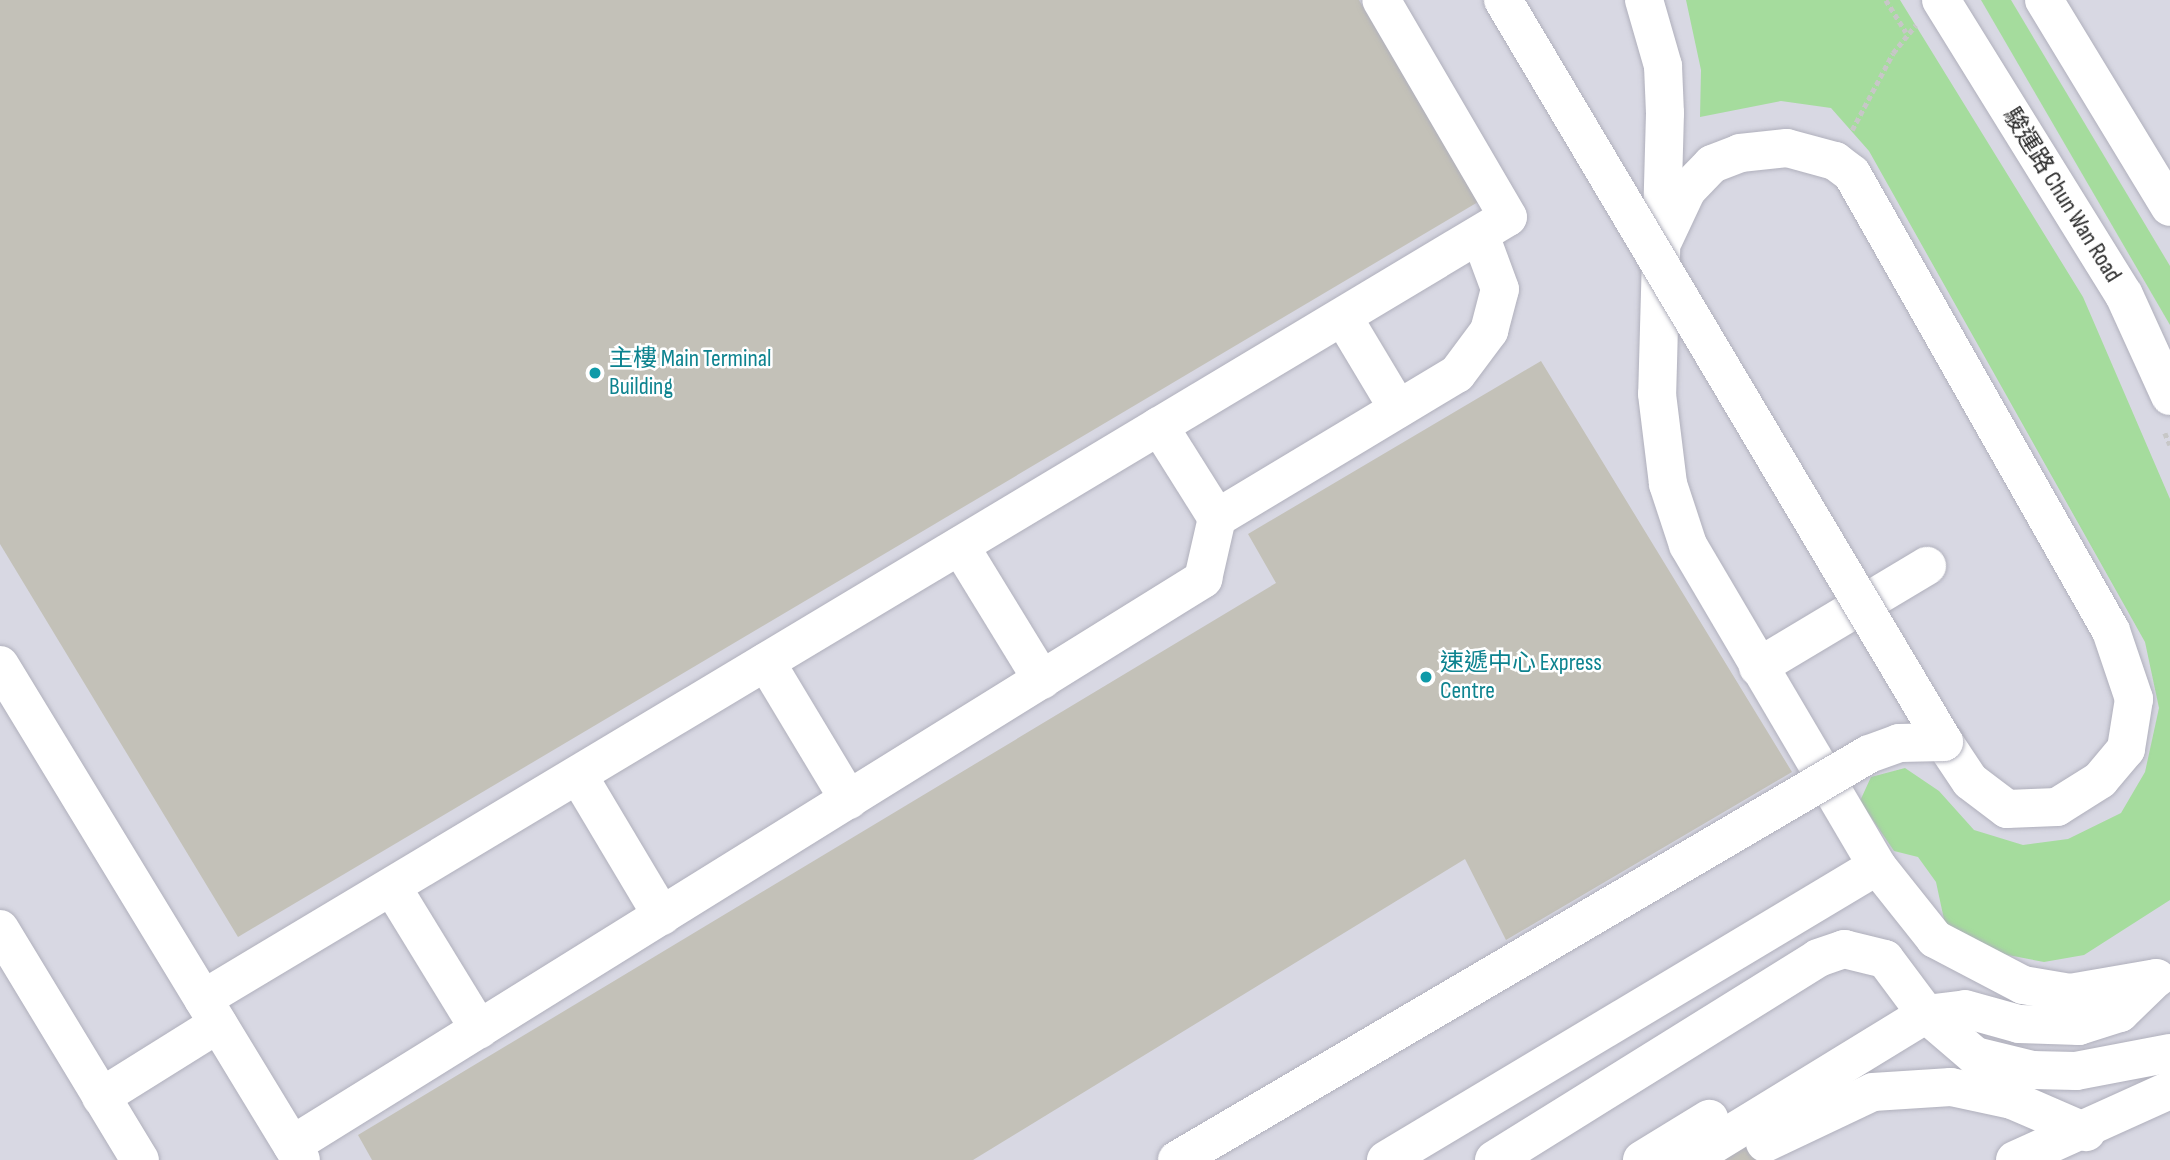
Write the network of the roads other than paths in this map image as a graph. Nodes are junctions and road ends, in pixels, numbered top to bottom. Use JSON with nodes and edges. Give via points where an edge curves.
{"nodes":[{"id":1,"x":1381,"y":0,"type":"edge"},
{"id":2,"x":1503,"y":0,"type":"edge"},
{"id":3,"x":1644,"y":0,"type":"edge"},
{"id":4,"x":1941,"y":0,"type":"edge"},
{"id":5,"x":2044,"y":0,"type":"edge"},
{"id":6,"x":2170,"y":207,"type":"edge"},
{"id":7,"x":1480,"y":234,"type":"junction"},
{"id":8,"x":1662,"y":245,"type":"junction"},
{"id":9,"x":1343,"y":317,"type":"junction"},
{"id":10,"x":2170,"y":396,"type":"edge"},
{"id":11,"x":1398,"y":409,"type":"junction"},
{"id":12,"x":1159,"y":426,"type":"junction"},
{"id":13,"x":1217,"y":518,"type":"junction"},
{"id":14,"x":960,"y":546,"type":"junction"},
{"id":15,"x":1927,"y":566,"type":"dead end"},
{"id":16,"x":766,"y":662,"type":"junction"},
{"id":17,"x":0,"y":665,"type":"edge"},
{"id":18,"x":1758,"y":667,"type":"junction"},
{"id":19,"x":1042,"y":680,"type":"junction"},
{"id":20,"x":1944,"y":742,"type":"junction"},
{"id":21,"x":578,"y":775,"type":"junction"},
{"id":22,"x":849,"y":800,"type":"junction"},
{"id":23,"x":1877,"y":866,"type":"junction"},
{"id":24,"x":392,"y":887,"type":"junction"},
{"id":25,"x":662,"y":916,"type":"junction"},
{"id":26,"x":0,"y":929,"type":"edge"},
{"id":27,"x":2163,"y":974,"type":"edge"},
{"id":28,"x":211,"y":1012,"type":"junction"},
{"id":29,"x":1926,"y":1014,"type":"junction"},
{"id":30,"x":479,"y":1029,"type":"junction"},
{"id":31,"x":2170,"y":1053,"type":"edge"},
{"id":32,"x":1840,"y":1067,"type":"junction"},
{"id":33,"x":1618,"y":1085,"type":"junction"},
{"id":34,"x":1503,"y":1089,"type":"junction"},
{"id":35,"x":2170,"y":1090,"type":"edge"},
{"id":36,"x":101,"y":1097,"type":"junction"},
{"id":37,"x":2086,"y":1132,"type":"junction"},
{"id":38,"x":297,"y":1153,"type":"edge"},
{"id":39,"x":140,"y":1160,"type":"edge"},
{"id":40,"x":1177,"y":1160,"type":"edge"},
{"id":41,"x":1386,"y":1160,"type":"edge"},
{"id":42,"x":1494,"y":1160,"type":"edge"},
{"id":43,"x":1642,"y":1160,"type":"edge"},
{"id":44,"x":1688,"y":1160,"type":"edge"},
{"id":45,"x":1736,"y":1160,"type":"edge"},
{"id":46,"x":2015,"y":1160,"type":"edge"}],
"edges":[{"from":1,"to":7,"type":"street","via":[[1508,217]]},
{"from":2,"to":20,"type":"street","bridge":true},
{"from":3,"to":8,"type":"street","via":[[1663,66]]},
{"from":4,"to":10,"type":"street","name":"駿運路 Chun Wan Road","via":[[2124,295]]},
{"from":5,"to":6,"type":"street"},
{"from":7,"to":9,"type":"street"},
{"from":7,"to":11,"type":"street","via":[[1500,289],[1489,331],[1457,374]]},
{"from":8,"to":18,"type":"street","via":[[1657,394],[1668,484],[1688,545]]},
{"from":8,"to":20,"type":"street","via":[[1687,190],[1712,164],[1740,153],[1787,148],[1835,161],[1852,174],[1927,304],[2112,631],[2134,699],[2126,749],[2100,780],[2057,807],[2007,809],[1970,781]]},
{"from":9,"to":11,"type":"street"},
{"from":9,"to":12,"type":"street"},
{"from":11,"to":13,"type":"street"},
{"from":12,"to":13,"type":"street"},
{"from":12,"to":14,"type":"street"},
{"from":13,"to":19,"type":"street","via":[[1203,579]]},
{"from":14,"to":16,"type":"street"},
{"from":14,"to":19,"type":"street"},
{"from":15,"to":18,"type":"street"},
{"from":16,"to":21,"type":"street"},
{"from":16,"to":22,"type":"street"},
{"from":17,"to":28,"type":"street"},
{"from":18,"to":23,"type":"street"},
{"from":19,"to":22,"type":"street"},
{"from":20,"to":40,"type":"street","bridge":true,"via":[[1899,743],[1869,754]]},
{"from":21,"to":24,"type":"street"},
{"from":21,"to":25,"type":"street"},
{"from":22,"to":25,"type":"street"},
{"from":23,"to":27,"type":"street","via":[[1935,939],[2023,985],[2070,993]]},
{"from":23,"to":34,"type":"street"},
{"from":24,"to":28,"type":"street"},
{"from":24,"to":30,"type":"street"},
{"from":25,"to":30,"type":"street"},
{"from":26,"to":36,"type":"street"},
{"from":27,"to":29,"type":"street","via":[[2120,1013],[2079,1026],[2019,1024],[1965,1009]]},
{"from":28,"to":36,"type":"street"},
{"from":28,"to":38,"type":"street"},
{"from":29,"to":31,"type":"street","via":[[1975,1056],[2032,1070],[2076,1071]]},
{"from":29,"to":32,"type":"street"},
{"from":29,"to":33,"type":"street","via":[[1885,959],[1844,949],[1818,958]]},
{"from":30,"to":38,"type":"street"},
{"from":32,"to":43,"type":"street","via":[[1796,1066]]},
{"from":32,"to":44,"type":"street"},
{"from":33,"to":34,"type":"street"},
{"from":33,"to":42,"type":"street"},
{"from":34,"to":41,"type":"street"},
{"from":35,"to":37,"type":"street"},
{"from":36,"to":39,"type":"street"},
{"from":37,"to":45,"type":"street","via":[[2012,1100],[1951,1087],[1873,1092],[1804,1119]]},
{"from":37,"to":46,"type":"street"}]}
